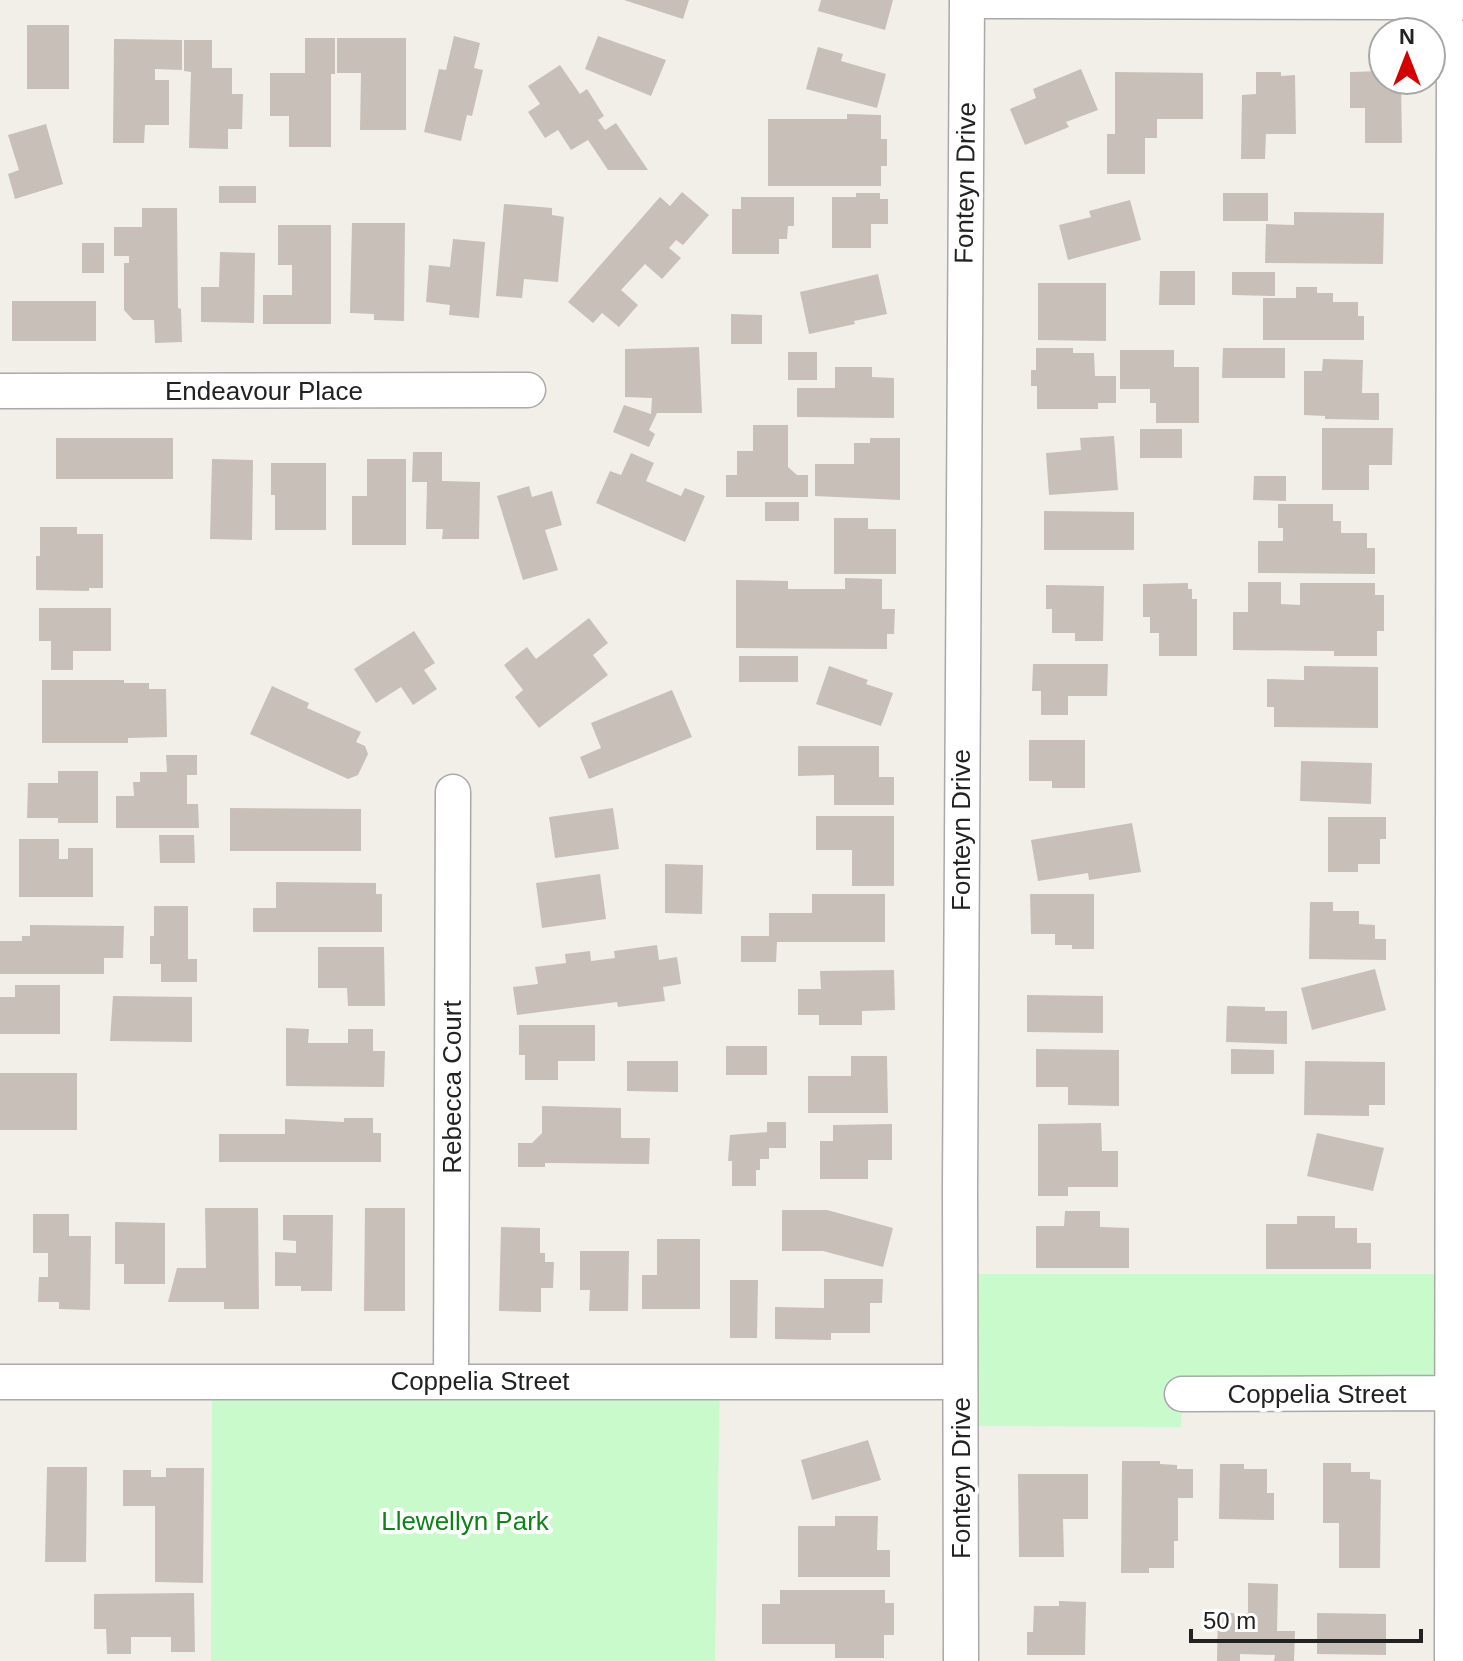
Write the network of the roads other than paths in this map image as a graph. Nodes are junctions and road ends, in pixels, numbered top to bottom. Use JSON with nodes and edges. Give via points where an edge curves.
{"nodes":[{"id":1,"x":967,"y":0,"type":"edge"},
{"id":2,"x":1449,"y":9,"type":"edge"},
{"id":3,"x":528,"y":390,"type":"dead end"},
{"id":4,"x":1459,"y":390,"type":"edge"},
{"id":5,"x":0,"y":391,"type":"edge"},
{"id":6,"x":453,"y":792,"type":"dead end"},
{"id":7,"x":451,"y":1381,"type":"junction"},
{"id":8,"x":0,"y":1382,"type":"edge"},
{"id":9,"x":960,"y":1382,"type":"junction"},
{"id":10,"x":1453,"y":1393,"type":"junction"},
{"id":11,"x":1182,"y":1394,"type":"dead end"},
{"id":12,"x":961,"y":1661,"type":"edge"},
{"id":13,"x":1452,"y":1661,"type":"edge"}],
"edges":[{"from":1,"to":2,"type":"street","via":[[1399,2]]},
{"from":1,"to":9,"type":"street","name":"Fonteyn Drive"},
{"from":2,"to":4,"type":"street"},
{"from":3,"to":5,"type":"street","name":"Endeavour Place"},
{"from":4,"to":10,"type":"street"},
{"from":6,"to":7,"type":"street","name":"Rebecca Court"},
{"from":7,"to":8,"type":"street","name":"Coppelia Street"},
{"from":7,"to":9,"type":"street","name":"Coppelia Street"},
{"from":9,"to":12,"type":"street","name":"Fonteyn Drive"},
{"from":10,"to":11,"type":"street","name":"Coppelia Street"},
{"from":10,"to":13,"type":"street"}]}
